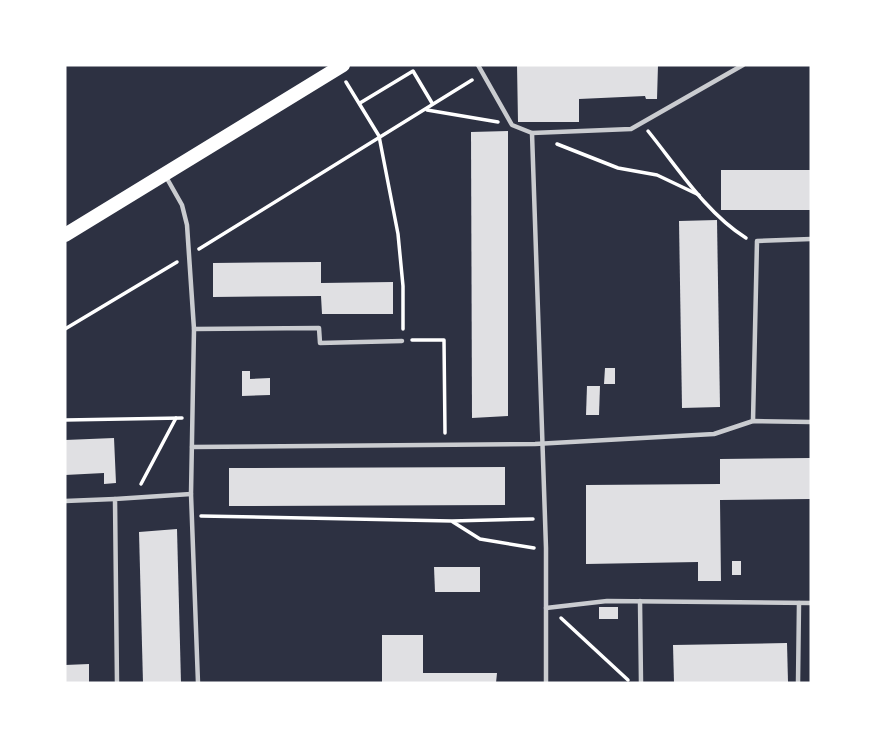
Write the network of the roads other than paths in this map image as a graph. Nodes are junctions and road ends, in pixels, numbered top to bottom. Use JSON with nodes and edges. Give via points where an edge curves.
{"nodes":[{"id":1,"x":478,"y":65,"type":"edge"},
{"id":2,"x":743,"y":65,"type":"edge"},
{"id":3,"x":341,"y":66,"type":"edge"},
{"id":4,"x":532,"y":133,"type":"junction"},
{"id":5,"x":164,"y":175,"type":"junction"},
{"id":6,"x":65,"y":235,"type":"edge"},
{"id":7,"x":811,"y":239,"type":"edge"},
{"id":8,"x":194,"y":329,"type":"junction"},
{"id":9,"x":402,"y":341,"type":"road end"},
{"id":10,"x":753,"y":421,"type":"junction"},
{"id":11,"x":811,"y":422,"type":"edge"},
{"id":12,"x":540,"y":443,"type":"junction"},
{"id":13,"x":192,"y":447,"type":"junction"},
{"id":14,"x":191,"y":494,"type":"junction"},
{"id":15,"x":115,"y":499,"type":"junction"},
{"id":16,"x":65,"y":501,"type":"edge"},
{"id":17,"x":640,"y":601,"type":"junction"},
{"id":18,"x":799,"y":603,"type":"junction"},
{"id":19,"x":811,"y":603,"type":"edge"},
{"id":20,"x":548,"y":608,"type":"junction"},
{"id":21,"x":117,"y":683,"type":"edge"},
{"id":22,"x":198,"y":683,"type":"edge"},
{"id":23,"x":546,"y":683,"type":"edge"},
{"id":24,"x":641,"y":683,"type":"edge"},
{"id":25,"x":798,"y":683,"type":"edge"}],
"edges":[{"from":1,"to":4,"type":"lane","via":[[512,125]]},
{"from":2,"to":4,"type":"lane","via":[[631,129]]},
{"from":3,"to":5,"type":"main road"},
{"from":4,"to":12,"type":"lane"},
{"from":5,"to":6,"type":"main road"},
{"from":5,"to":8,"type":"lane","via":[[185,214]]},
{"from":7,"to":10,"type":"lane","via":[[757,241]]},
{"from":8,"to":9,"type":"lane","via":[[320,328],[320,343]]},
{"from":8,"to":13,"type":"lane"},
{"from":10,"to":11,"type":"lane"},
{"from":10,"to":12,"type":"lane","via":[[714,434]]},
{"from":12,"to":13,"type":"lane"},
{"from":12,"to":20,"type":"lane"},
{"from":13,"to":14,"type":"lane"},
{"from":14,"to":15,"type":"lane"},
{"from":14,"to":22,"type":"lane"},
{"from":15,"to":16,"type":"lane"},
{"from":15,"to":21,"type":"lane"},
{"from":17,"to":18,"type":"lane"},
{"from":17,"to":20,"type":"lane"},
{"from":17,"to":24,"type":"lane"},
{"from":18,"to":19,"type":"lane"},
{"from":18,"to":25,"type":"lane"},
{"from":20,"to":23,"type":"lane"}]}
